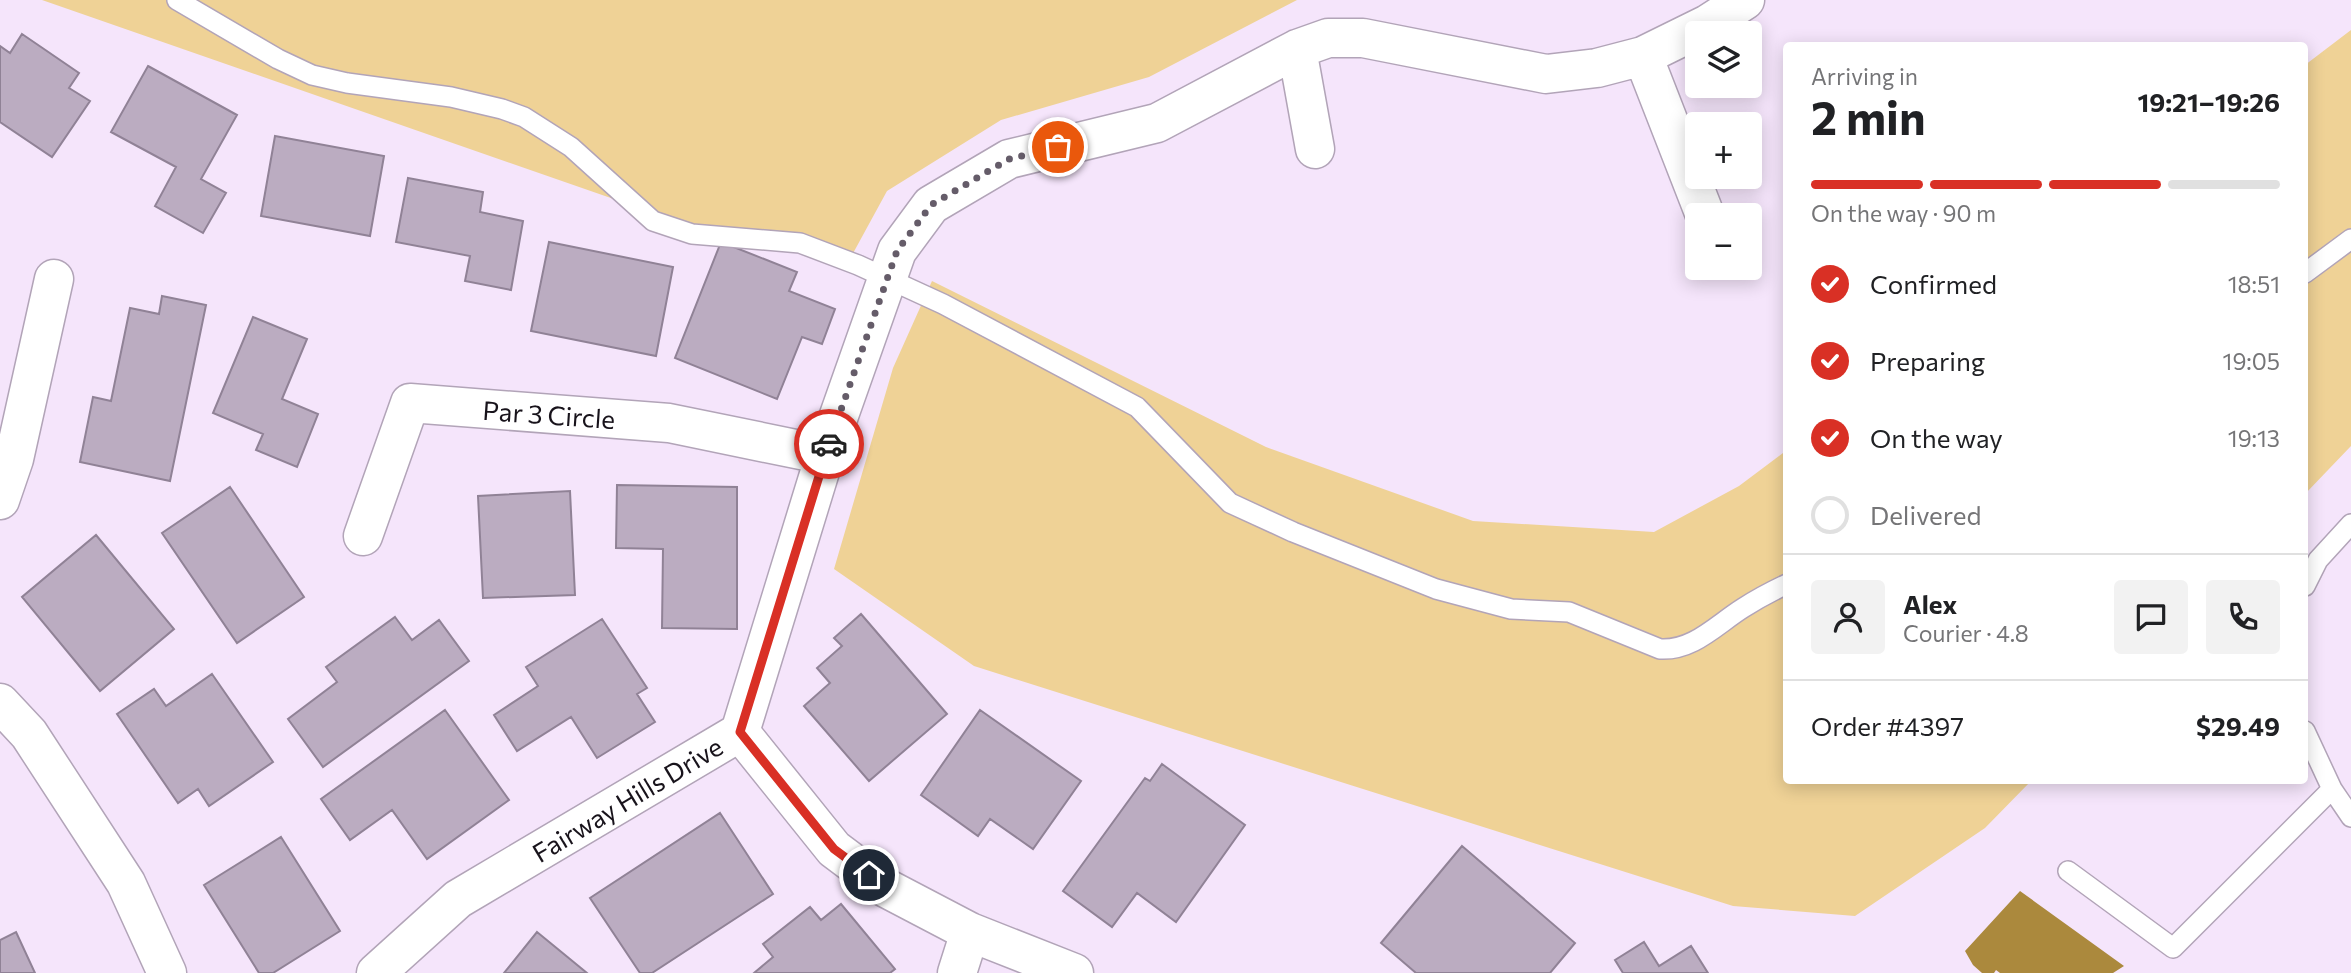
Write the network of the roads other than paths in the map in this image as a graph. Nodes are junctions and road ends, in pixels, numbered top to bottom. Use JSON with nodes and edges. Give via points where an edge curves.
{"nodes":[{"id":1,"x":177,"y":0,"type":"edge"},
{"id":2,"x":1745,"y":0,"type":"edge"},
{"id":3,"x":1297,"y":49,"type":"junction"},
{"id":4,"x":1643,"y":56,"type":"junction"},
{"id":5,"x":1315,"y":149,"type":"dead end"},
{"id":6,"x":1701,"y":203,"type":"edge"},
{"id":7,"x":2351,"y":239,"type":"edge"},
{"id":8,"x":2308,"y":271,"type":"edge"},
{"id":9,"x":887,"y":278,"type":"junction"},
{"id":10,"x":54,"y":279,"type":"dead end"},
{"id":11,"x":825,"y":455,"type":"junction"},
{"id":12,"x":0,"y":500,"type":"edge"},
{"id":13,"x":2351,"y":524,"type":"edge"},
{"id":14,"x":363,"y":536,"type":"dead end"},
{"id":15,"x":2308,"y":580,"type":"edge"},
{"id":16,"x":1783,"y":585,"type":"edge"},
{"id":17,"x":0,"y":703,"type":"edge"},
{"id":18,"x":740,"y":732,"type":"junction"},
{"id":19,"x":2308,"y":737,"type":"edge"},
{"id":20,"x":2332,"y":789,"type":"junction"},
{"id":21,"x":2351,"y":817,"type":"edge"},
{"id":22,"x":2068,"y":871,"type":"dead end"},
{"id":23,"x":970,"y":932,"type":"junction"},
{"id":24,"x":167,"y":973,"type":"edge"},
{"id":25,"x":376,"y":973,"type":"edge"},
{"id":26,"x":957,"y":973,"type":"edge"},
{"id":27,"x":1074,"y":973,"type":"edge"}],
"edges":[{"from":1,"to":9,"type":"lane","via":[[312,75],[450,97],[524,117],[571,147],[653,221],[692,234],[800,243]]},
{"from":2,"to":4,"type":"street","name":"Fairway Hills Drive","via":[[1709,24]]},
{"from":3,"to":4,"type":"street","name":"Fairway Hills Drive","via":[[1328,38],[1363,38],[1546,74]]},
{"from":3,"to":5,"type":"street"},
{"from":3,"to":9,"type":"street","name":"Fairway Hills Drive","via":[[1157,123],[1009,159],[931,205],[897,251]]},
{"from":4,"to":6,"type":"street"},
{"from":7,"to":8,"type":"lane"},
{"from":9,"to":11,"type":"street","name":"Fairway Hills Drive"},
{"from":9,"to":16,"type":"lane","via":[[1137,407],[1230,503],[1436,589],[1511,609],[1569,612],[1660,649],[1673,650],[1693,643]]},
{"from":10,"to":12,"type":"street","via":[[15,459]]},
{"from":11,"to":14,"type":"street","name":"Par 3 Circle","via":[[669,424],[410,404]]},
{"from":11,"to":18,"type":"street","name":"Fairway Hills Drive"},
{"from":13,"to":15,"type":"lane","via":[[2318,560]]},
{"from":17,"to":24,"type":"street","via":[[29,734],[126,883]]},
{"from":18,"to":23,"type":"street","via":[[834,849],[886,888]]},
{"from":18,"to":25,"type":"street","name":"Fairway Hills Drive","via":[[458,899]]},
{"from":19,"to":20,"type":"lane"},
{"from":20,"to":21,"type":"lane"},
{"from":20,"to":22,"type":"lane","via":[[2174,948]]},
{"from":23,"to":26,"type":"street"},
{"from":23,"to":27,"type":"street"}]}
